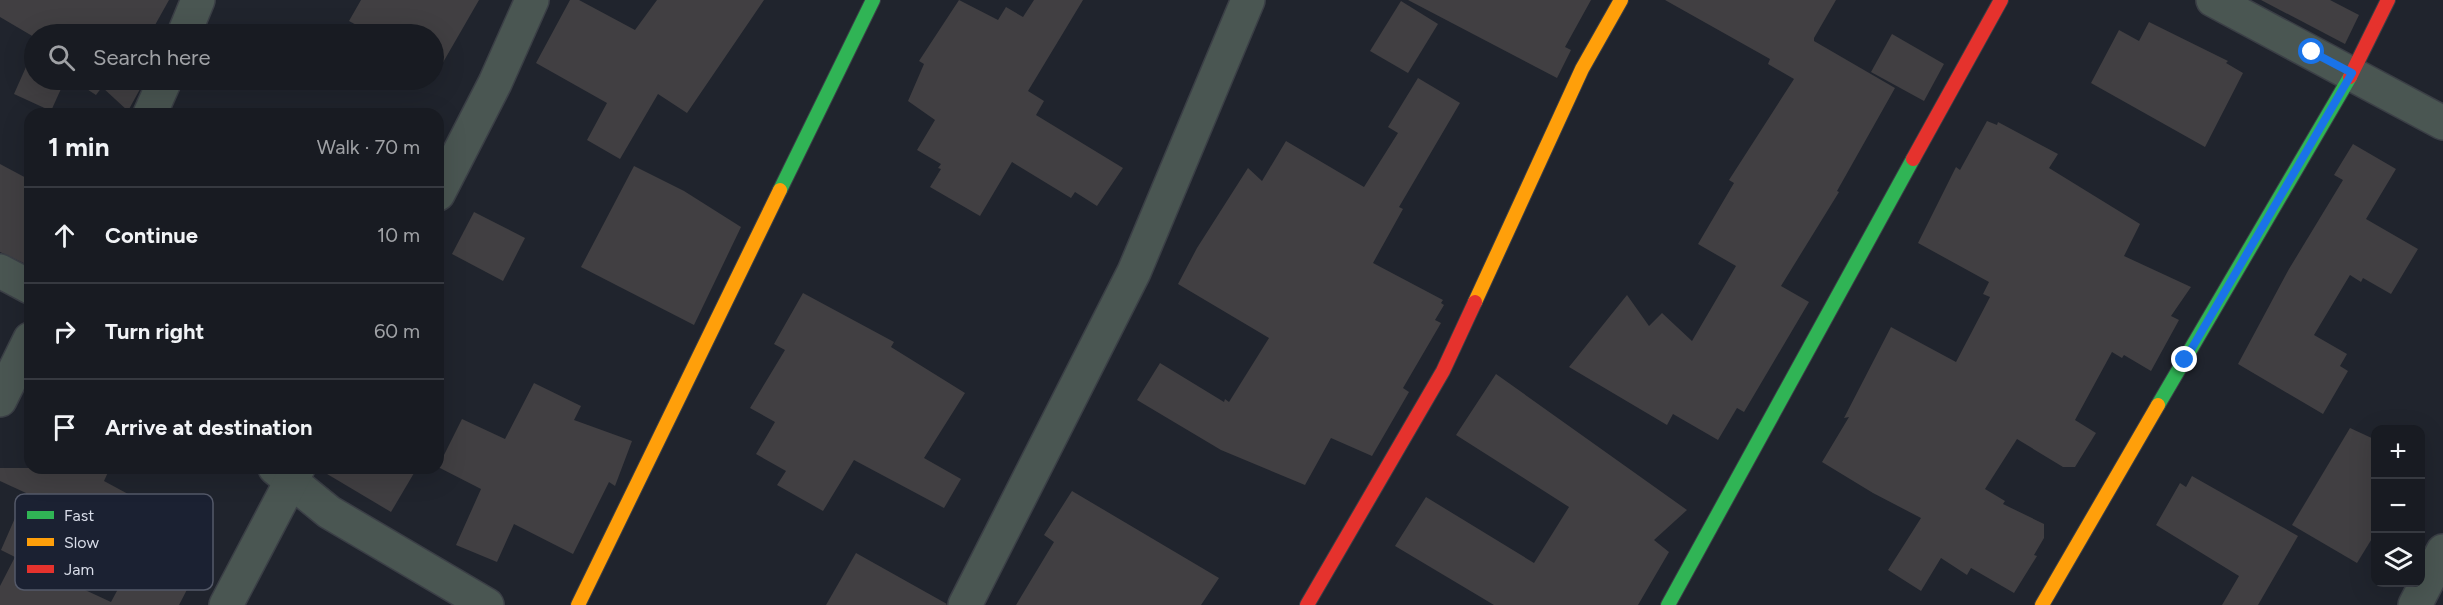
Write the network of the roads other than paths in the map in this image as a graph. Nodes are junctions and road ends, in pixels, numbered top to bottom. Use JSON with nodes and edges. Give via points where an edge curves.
{"nodes":[{"id":1,"x":198,"y":0,"type":"edge"},
{"id":2,"x":532,"y":0,"type":"edge"},
{"id":3,"x":873,"y":0,"type":"edge"},
{"id":4,"x":1248,"y":0,"type":"edge"},
{"id":5,"x":1621,"y":0,"type":"edge"},
{"id":6,"x":2001,"y":0,"type":"edge"},
{"id":7,"x":2213,"y":0,"type":"edge"},
{"id":8,"x":2388,"y":0,"type":"edge"},
{"id":9,"x":188,"y":24,"type":"edge"},
{"id":10,"x":2352,"y":73,"type":"junction"},
{"id":11,"x":161,"y":90,"type":"edge"},
{"id":12,"x":153,"y":108,"type":"edge"},
{"id":13,"x":2443,"y":123,"type":"edge"},
{"id":14,"x":444,"y":182,"type":"edge"},
{"id":15,"x":0,"y":271,"type":"edge"},
{"id":16,"x":24,"y":284,"type":"edge"},
{"id":17,"x":24,"y":351,"type":"edge"},
{"id":18,"x":0,"y":400,"type":"edge"},
{"id":19,"x":287,"y":474,"type":"edge"},
{"id":20,"x":290,"y":474,"type":"edge"},
{"id":21,"x":2443,"y":551,"type":"edge"},
{"id":22,"x":226,"y":605,"type":"edge"},
{"id":23,"x":487,"y":605,"type":"edge"},
{"id":24,"x":578,"y":605,"type":"edge"},
{"id":25,"x":965,"y":605,"type":"edge"},
{"id":26,"x":1307,"y":605,"type":"edge"},
{"id":27,"x":1668,"y":605,"type":"edge"},
{"id":28,"x":2042,"y":605,"type":"edge"},
{"id":29,"x":2415,"y":605,"type":"edge"}],
"edges":[{"from":1,"to":9,"type":"street"},
{"from":2,"to":14,"type":"street"},
{"from":3,"to":24,"type":"street"},
{"from":4,"to":25,"type":"street","via":[[1134,272]]},
{"from":5,"to":26,"type":"street","via":[[1582,69],[1443,371]]},
{"from":6,"to":27,"type":"street"},
{"from":7,"to":10,"type":"street"},
{"from":8,"to":10,"type":"street"},
{"from":10,"to":13,"type":"street"},
{"from":10,"to":28,"type":"street"},
{"from":11,"to":12,"type":"street"},
{"from":15,"to":16,"type":"street"},
{"from":17,"to":18,"type":"street"},
{"from":19,"to":22,"type":"street"},
{"from":20,"to":23,"type":"street","via":[[329,512]]},
{"from":21,"to":29,"type":"street"}]}
